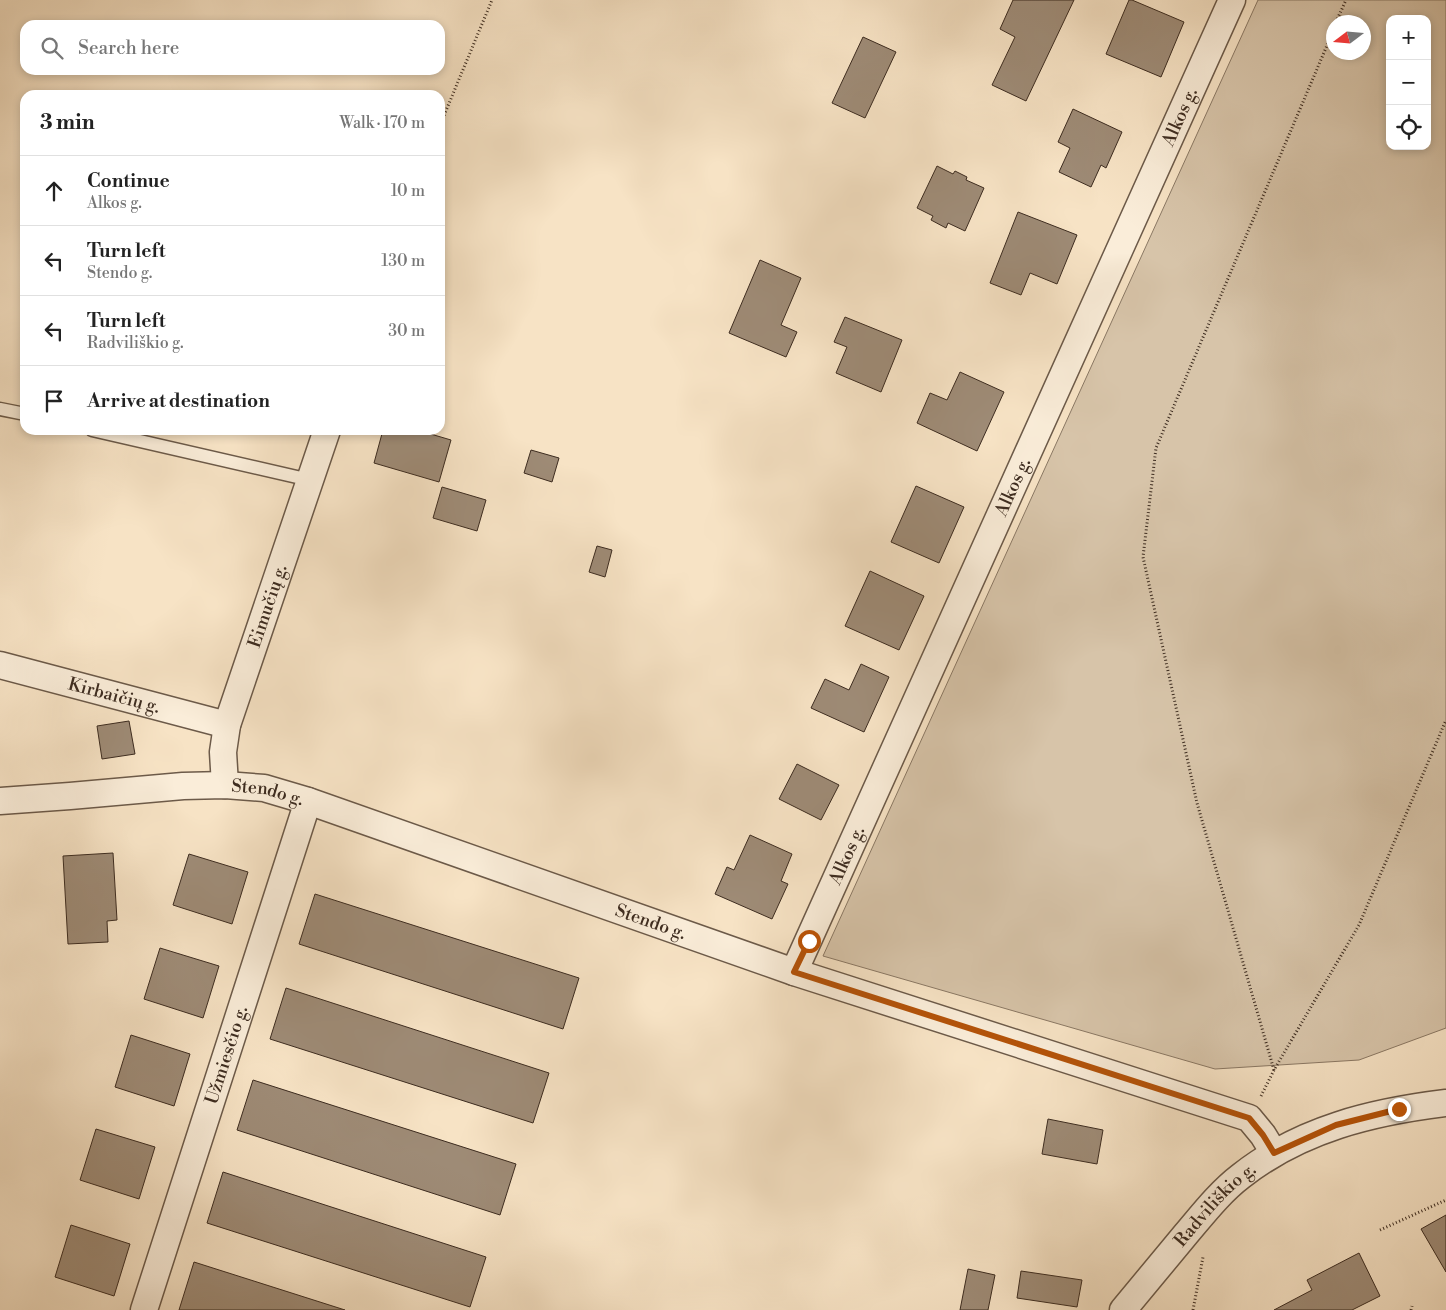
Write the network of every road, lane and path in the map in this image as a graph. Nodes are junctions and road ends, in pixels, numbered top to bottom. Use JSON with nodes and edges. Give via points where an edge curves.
{"nodes":[{"id":1,"x":492,"y":0,"type":"edge"},
{"id":2,"x":1232,"y":0,"type":"edge"},
{"id":3,"x":1346,"y":0,"type":"edge"},
{"id":4,"x":1339,"y":15,"type":"edge"},
{"id":5,"x":1326,"y":48,"type":"edge"},
{"id":6,"x":445,"y":114,"type":"edge"},
{"id":7,"x":0,"y":409,"type":"edge"},
{"id":8,"x":20,"y":413,"type":"edge"},
{"id":9,"x":114,"y":435,"type":"edge"},
{"id":10,"x":325,"y":435,"type":"edge"},
{"id":11,"x":310,"y":480,"type":"junction"},
{"id":12,"x":0,"y":665,"type":"edge"},
{"id":13,"x":1446,"y":720,"type":"edge"},
{"id":14,"x":226,"y":725,"type":"junction"},
{"id":15,"x":225,"y":785,"type":"junction"},
{"id":16,"x":0,"y":801,"type":"edge"},
{"id":17,"x":308,"y":801,"type":"junction"},
{"id":18,"x":794,"y":972,"type":"junction"},
{"id":19,"x":1274,"y":1070,"type":"junction"},
{"id":20,"x":1446,"y":1103,"type":"edge"},
{"id":21,"x":1249,"y":1118,"type":"junction"},
{"id":22,"x":1274,"y":1153,"type":"junction"},
{"id":23,"x":1446,"y":1200,"type":"edge"},
{"id":24,"x":1380,"y":1230,"type":"dead end"},
{"id":25,"x":144,"y":1310,"type":"edge"},
{"id":26,"x":1123,"y":1310,"type":"edge"}],
"edges":[{"from":1,"to":6,"type":"path"},
{"from":2,"to":18,"type":"street","name":"Alkos g."},
{"from":3,"to":4,"type":"path"},
{"from":5,"to":19,"type":"path","via":[[1156,448],[1143,557],[1197,803]]},
{"from":7,"to":8,"type":"lane"},
{"from":9,"to":11,"type":"lane"},
{"from":10,"to":11,"type":"street","name":"Eimučių g."},
{"from":11,"to":14,"type":"street","name":"Eimučių g."},
{"from":12,"to":14,"type":"street","name":"Kirbaičių g."},
{"from":13,"to":19,"type":"path","via":[[1359,925]]},
{"from":14,"to":15,"type":"street","name":"Eimučių g.","via":[[223,752]]},
{"from":15,"to":16,"type":"street","name":"Stendo g."},
{"from":15,"to":17,"type":"street","name":"Stendo g.","via":[[264,788]]},
{"from":17,"to":18,"type":"street","name":"Stendo g."},
{"from":17,"to":25,"type":"street","name":"Užmiesčio g."},
{"from":18,"to":21,"type":"street","name":"Stendo g."},
{"from":19,"to":21,"type":"path"},
{"from":20,"to":22,"type":"street","name":"Radviliškio g.","via":[[1399,1109],[1336,1125]]},
{"from":21,"to":22,"type":"street"},
{"from":22,"to":26,"type":"street","name":"Radviliškio g.","via":[[1240,1176],[1208,1208]]},
{"from":23,"to":24,"type":"path"}]}
